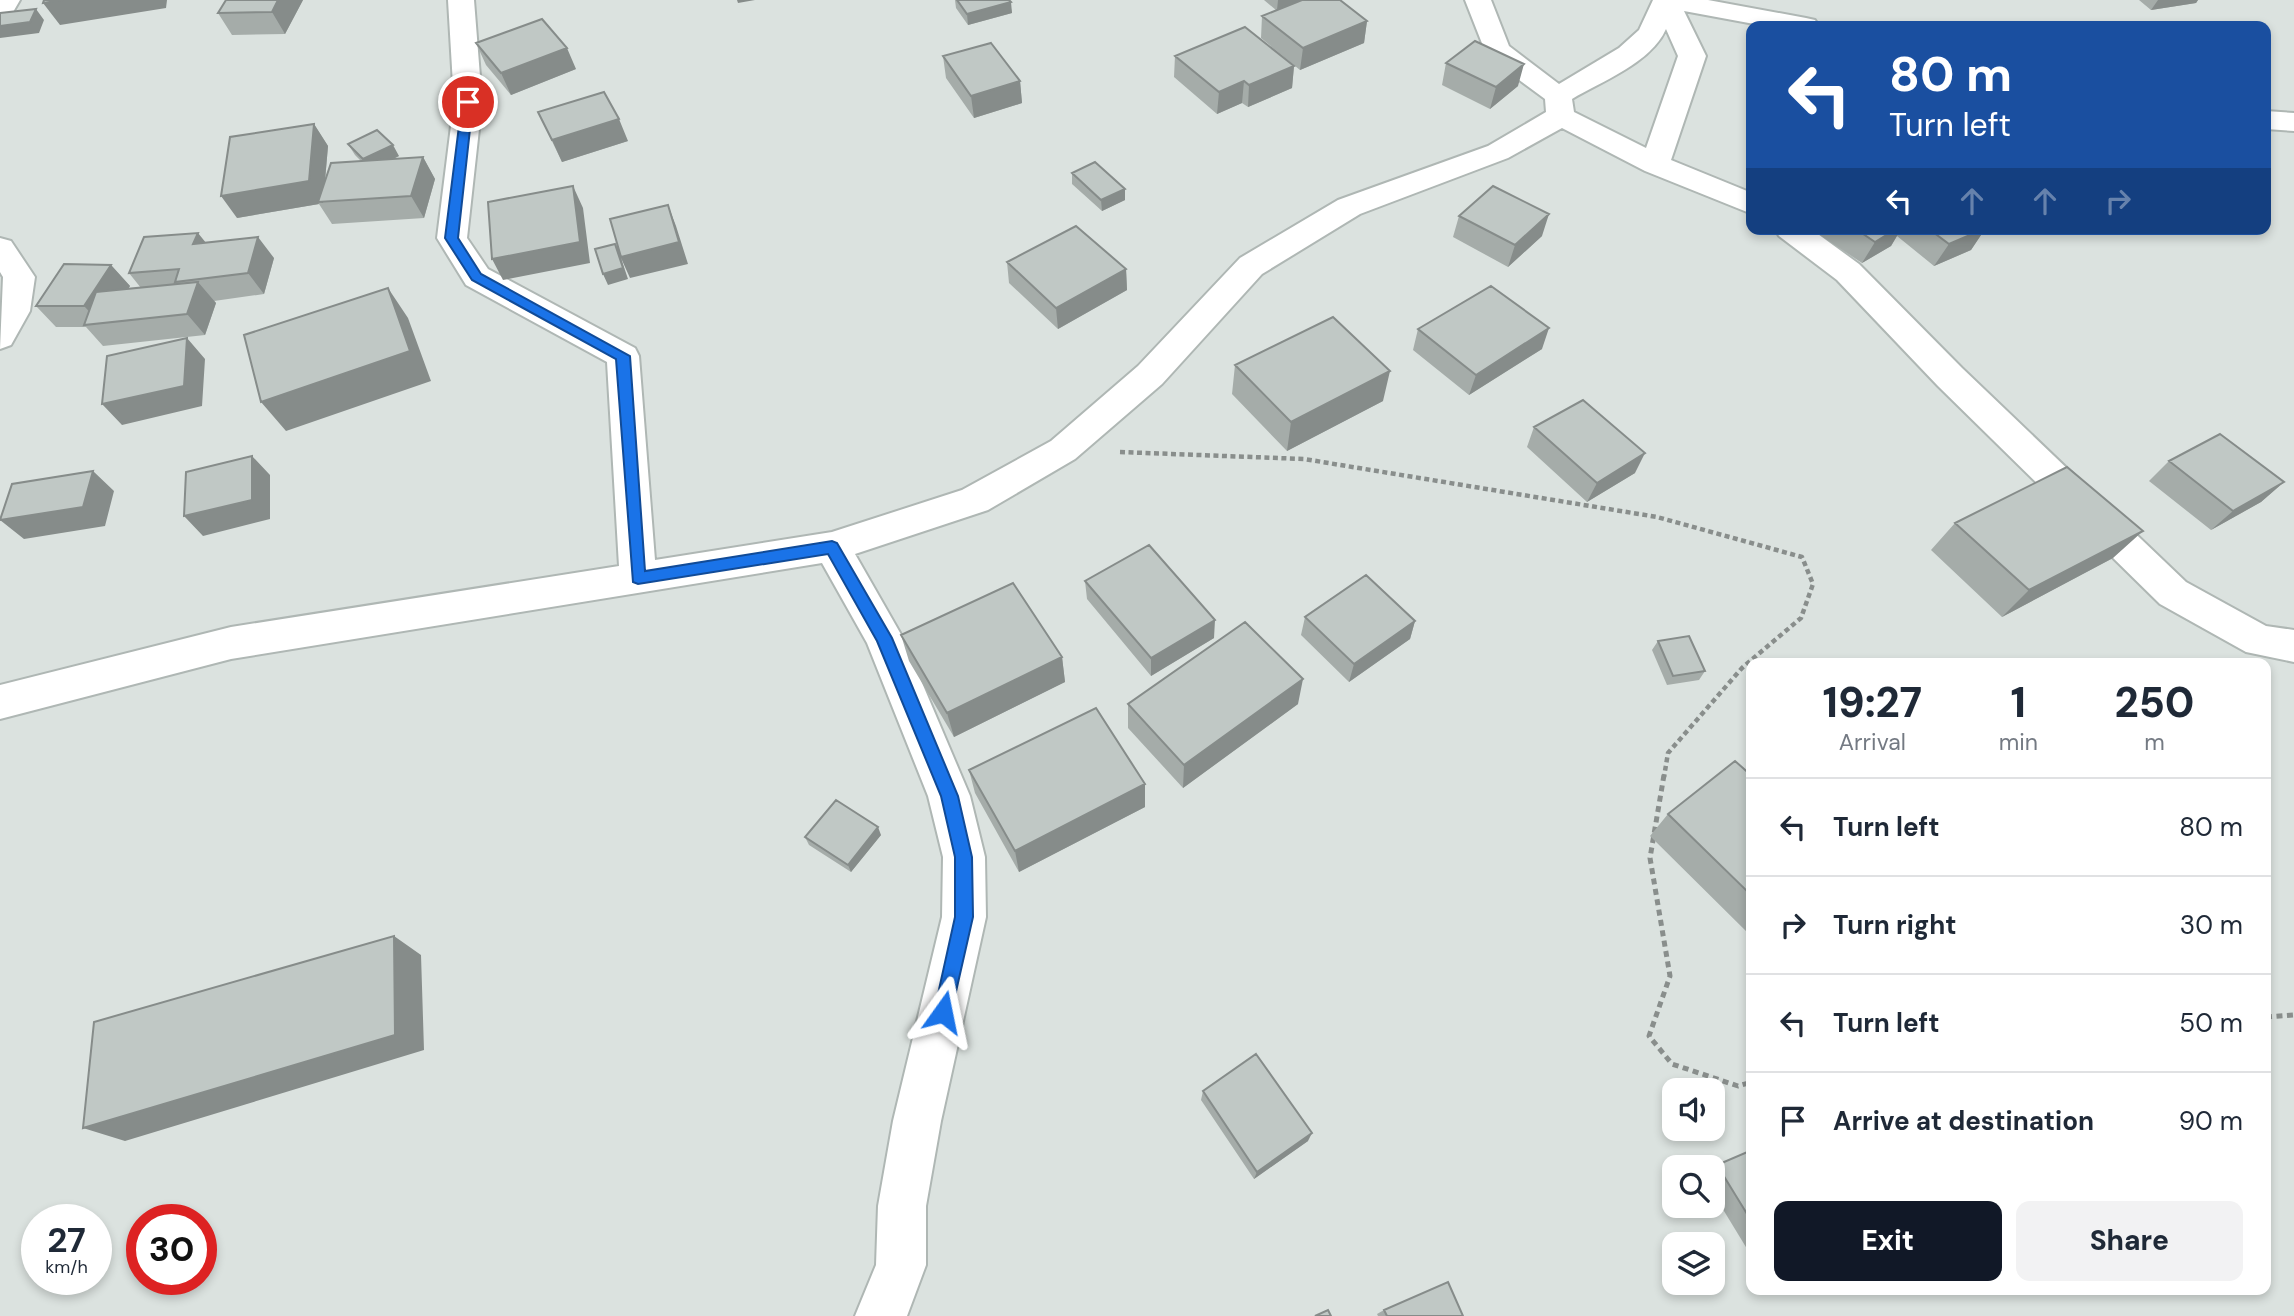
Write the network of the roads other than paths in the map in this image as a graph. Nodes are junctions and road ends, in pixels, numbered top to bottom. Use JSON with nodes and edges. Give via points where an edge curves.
{"nodes":[{"id":1,"x":7,"y":0,"type":"edge"},
{"id":2,"x":461,"y":0,"type":"edge"},
{"id":3,"x":1478,"y":0,"type":"edge"},
{"id":4,"x":1666,"y":0,"type":"edge"},
{"id":5,"x":0,"y":13,"type":"edge"},
{"id":6,"x":1779,"y":21,"type":"edge"},
{"id":7,"x":1559,"y":106,"type":"junction"},
{"id":8,"x":2271,"y":120,"type":"edge"},
{"id":9,"x":2294,"y":122,"type":"edge"},
{"id":10,"x":1656,"y":164,"type":"junction"},
{"id":11,"x":1746,"y":202,"type":"edge"},
{"id":12,"x":1798,"y":235,"type":"edge"},
{"id":13,"x":0,"y":248,"type":"edge"},
{"id":14,"x":0,"y":337,"type":"edge"},
{"id":15,"x":832,"y":547,"type":"junction"},
{"id":16,"x":638,"y":578,"type":"junction"},
{"id":17,"x":2294,"y":646,"type":"edge"},
{"id":18,"x":0,"y":702,"type":"edge"},
{"id":19,"x":881,"y":1316,"type":"edge"}],
"edges":[{"from":1,"to":5,"type":"street"},
{"from":2,"to":16,"type":"street","via":[[468,102],[452,238],[477,277],[623,356]]},
{"from":3,"to":7,"type":"street","via":[[1497,50]]},
{"from":4,"to":6,"type":"street"},
{"from":4,"to":7,"type":"street","via":[[1651,34]]},
{"from":4,"to":10,"type":"street","via":[[1692,56]]},
{"from":7,"to":10,"type":"street"},
{"from":7,"to":15,"type":"street","via":[[1498,152],[1349,207],[1251,266],[1150,374],[1063,450],[975,500]]},
{"from":8,"to":9,"type":"street"},
{"from":10,"to":11,"type":"street"},
{"from":12,"to":17,"type":"street","via":[[1848,271],[1950,377],[2173,593],[2259,641]]},
{"from":13,"to":14,"type":"street","via":[[19,277],[14,312]]},
{"from":15,"to":16,"type":"street"},
{"from":15,"to":19,"type":"street","via":[[884,638],[949,796],[964,857],[964,917],[917,1121],[902,1206],[901,1265]]},
{"from":16,"to":18,"type":"street","via":[[231,643]]}]}
